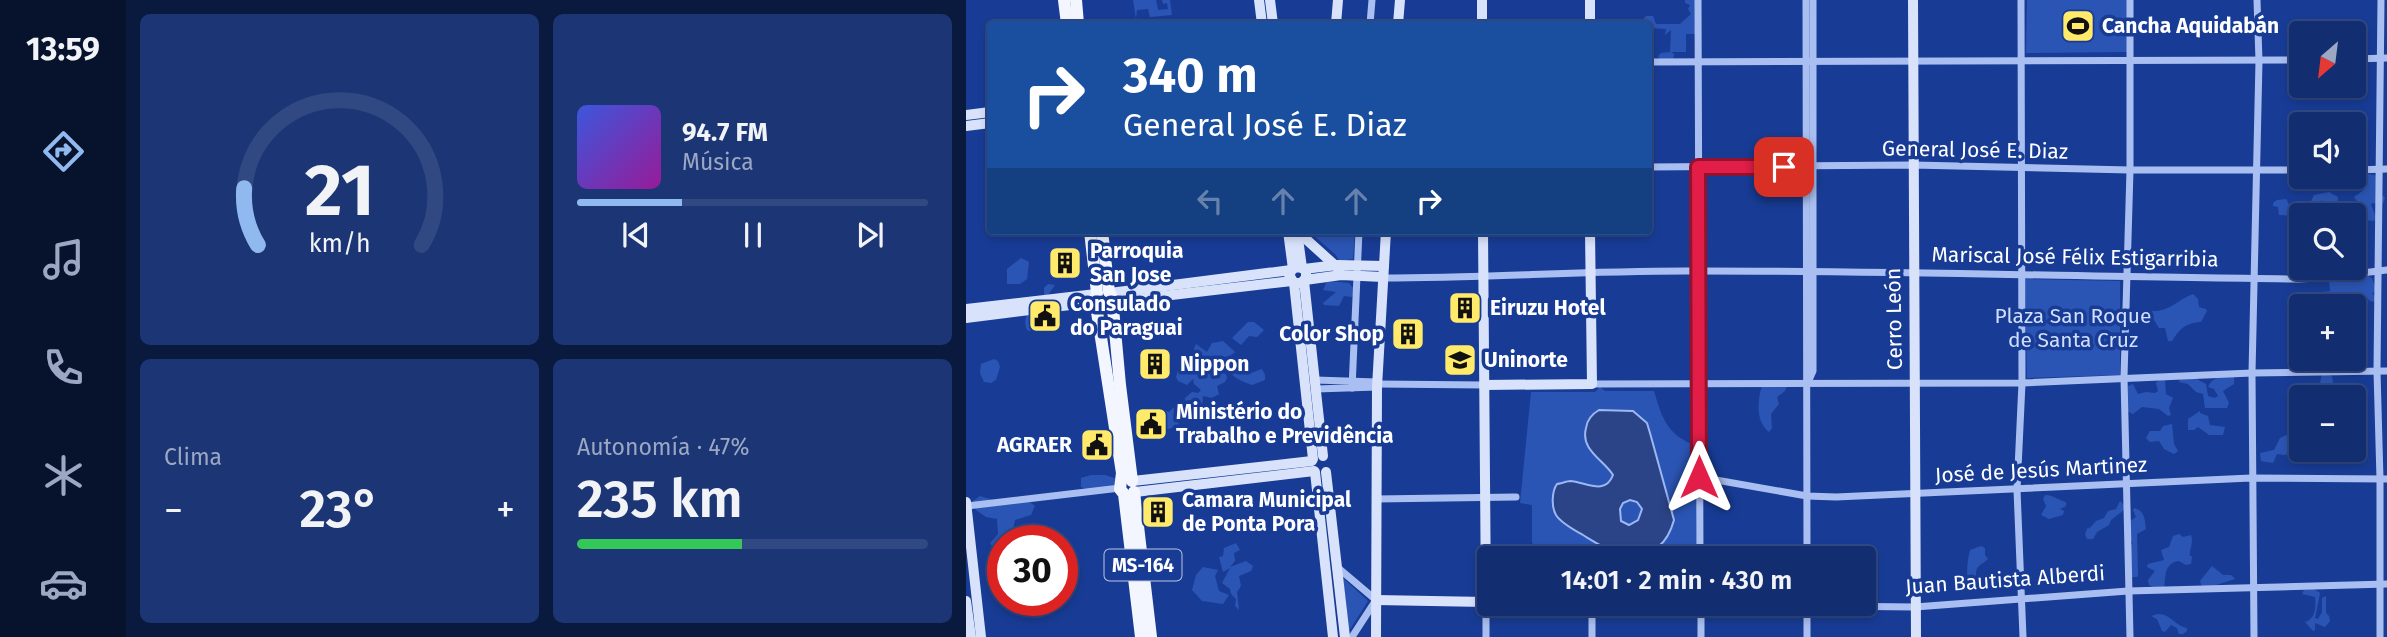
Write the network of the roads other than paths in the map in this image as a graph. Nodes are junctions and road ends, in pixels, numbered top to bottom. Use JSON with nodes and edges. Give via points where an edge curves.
{"nodes":[{"id":1,"x":1064,"y":0,"type":"edge"},
{"id":2,"x":1076,"y":0,"type":"edge"},
{"id":3,"x":1259,"y":0,"type":"edge"},
{"id":4,"x":1270,"y":0,"type":"edge"},
{"id":5,"x":1338,"y":0,"type":"edge"},
{"id":6,"x":1372,"y":0,"type":"edge"},
{"id":7,"x":1400,"y":0,"type":"edge"},
{"id":8,"x":1482,"y":0,"type":"edge"},
{"id":9,"x":1590,"y":0,"type":"edge"},
{"id":10,"x":1698,"y":0,"type":"edge"},
{"id":11,"x":1913,"y":0,"type":"edge"},
{"id":12,"x":2021,"y":0,"type":"edge"},
{"id":13,"x":2130,"y":0,"type":"edge"},
{"id":14,"x":2257,"y":0,"type":"edge"},
{"id":15,"x":2381,"y":0,"type":"edge"},
{"id":16,"x":1809,"y":2,"type":"edge"},
{"id":17,"x":1067,"y":21,"type":"edge"},
{"id":18,"x":1078,"y":21,"type":"edge"},
{"id":19,"x":1262,"y":21,"type":"edge"},
{"id":20,"x":1273,"y":21,"type":"edge"},
{"id":21,"x":1336,"y":21,"type":"edge"},
{"id":22,"x":1370,"y":21,"type":"edge"},
{"id":23,"x":1398,"y":21,"type":"edge"},
{"id":24,"x":1482,"y":21,"type":"edge"},
{"id":25,"x":1590,"y":21,"type":"edge"},
{"id":26,"x":2384,"y":58,"type":"edge"},
{"id":27,"x":2366,"y":59,"type":"edge"},
{"id":28,"x":2289,"y":60,"type":"edge"},
{"id":29,"x":2021,"y":61,"type":"junction"},
{"id":30,"x":2130,"y":61,"type":"junction"},
{"id":31,"x":2259,"y":61,"type":"junction"},
{"id":32,"x":1652,"y":62,"type":"edge"},
{"id":33,"x":1697,"y":62,"type":"junction"},
{"id":34,"x":1810,"y":62,"type":"junction"},
{"id":35,"x":1913,"y":62,"type":"junction"},
{"id":36,"x":987,"y":113,"type":"edge"},
{"id":37,"x":969,"y":120,"type":"edge"},
{"id":38,"x":987,"y":123,"type":"edge"},
{"id":39,"x":1913,"y":165,"type":"junction"},
{"id":40,"x":1652,"y":167,"type":"edge"},
{"id":41,"x":1698,"y":167,"type":"junction"},
{"id":42,"x":1810,"y":167,"type":"junction"},
{"id":43,"x":2022,"y":167,"type":"junction"},
{"id":44,"x":2383,"y":169,"type":"edge"},
{"id":45,"x":2130,"y":170,"type":"junction"},
{"id":46,"x":2289,"y":170,"type":"edge"},
{"id":47,"x":2257,"y":171,"type":"junction"},
{"id":48,"x":1091,"y":235,"type":"edge"},
{"id":49,"x":1102,"y":235,"type":"edge"},
{"id":50,"x":1289,"y":235,"type":"edge"},
{"id":51,"x":1297,"y":235,"type":"edge"},
{"id":52,"x":1301,"y":235,"type":"edge"},
{"id":53,"x":1359,"y":235,"type":"edge"},
{"id":54,"x":1386,"y":235,"type":"edge"},
{"id":55,"x":1483,"y":235,"type":"edge"},
{"id":56,"x":1590,"y":235,"type":"edge"},
{"id":57,"x":1339,"y":270,"type":"junction"},
{"id":58,"x":2383,"y":270,"type":"edge"},
{"id":59,"x":1357,"y":271,"type":"junction"},
{"id":60,"x":1699,"y":271,"type":"junction"},
{"id":61,"x":1810,"y":271,"type":"junction"},
{"id":62,"x":1913,"y":271,"type":"junction"},
{"id":63,"x":1590,"y":272,"type":"junction"},
{"id":64,"x":2021,"y":273,"type":"junction"},
{"id":65,"x":1383,"y":274,"type":"junction"},
{"id":66,"x":1298,"y":275,"type":"junction"},
{"id":67,"x":2126,"y":276,"type":"junction"},
{"id":68,"x":1483,"y":278,"type":"junction"},
{"id":69,"x":2254,"y":278,"type":"junction"},
{"id":70,"x":1103,"y":298,"type":"junction"},
{"id":71,"x":966,"y":309,"type":"edge"},
{"id":72,"x":966,"y":318,"type":"edge"},
{"id":73,"x":2377,"y":371,"type":"junction"},
{"id":74,"x":2387,"y":371,"type":"edge"},
{"id":75,"x":2252,"y":373,"type":"junction"},
{"id":76,"x":2124,"y":377,"type":"junction"},
{"id":77,"x":2022,"y":383,"type":"junction"},
{"id":78,"x":1377,"y":384,"type":"junction"},
{"id":79,"x":1592,"y":384,"type":"junction"},
{"id":80,"x":1807,"y":384,"type":"junction"},
{"id":81,"x":1915,"y":384,"type":"junction"},
{"id":82,"x":1316,"y":385,"type":"junction"},
{"id":83,"x":1352,"y":385,"type":"junction"},
{"id":84,"x":1484,"y":385,"type":"junction"},
{"id":85,"x":1699,"y":385,"type":"junction"},
{"id":86,"x":1317,"y":465,"type":"junction"},
{"id":87,"x":1699,"y":477,"type":"junction"},
{"id":88,"x":2251,"y":478,"type":"junction"},
{"id":89,"x":2384,"y":479,"type":"edge"},
{"id":90,"x":2126,"y":483,"type":"junction"},
{"id":91,"x":1129,"y":487,"type":"junction"},
{"id":92,"x":2017,"y":490,"type":"junction"},
{"id":93,"x":1914,"y":495,"type":"junction"},
{"id":94,"x":1807,"y":496,"type":"junction"},
{"id":95,"x":1516,"y":497,"type":"dead end"},
{"id":96,"x":1485,"y":498,"type":"junction"},
{"id":97,"x":1376,"y":499,"type":"junction"},
{"id":98,"x":966,"y":505,"type":"edge"},
{"id":99,"x":1486,"y":546,"type":"edge"},
{"id":100,"x":1700,"y":546,"type":"edge"},
{"id":101,"x":1807,"y":546,"type":"edge"},
{"id":102,"x":1333,"y":564,"type":"junction"},
{"id":103,"x":2384,"y":584,"type":"edge"},
{"id":104,"x":2252,"y":587,"type":"junction"},
{"id":105,"x":2128,"y":591,"type":"junction"},
{"id":106,"x":2023,"y":597,"type":"junction"},
{"id":107,"x":1376,"y":600,"type":"junction"},
{"id":108,"x":966,"y":601,"type":"edge"},
{"id":109,"x":1477,"y":602,"type":"edge"},
{"id":110,"x":1876,"y":607,"type":"edge"},
{"id":111,"x":1915,"y":607,"type":"junction"},
{"id":112,"x":1487,"y":616,"type":"edge"},
{"id":113,"x":1592,"y":616,"type":"edge"},
{"id":114,"x":1701,"y":616,"type":"edge"},
{"id":115,"x":1807,"y":616,"type":"edge"},
{"id":116,"x":971,"y":637,"type":"edge"},
{"id":117,"x":981,"y":637,"type":"edge"},
{"id":118,"x":1141,"y":637,"type":"edge"},
{"id":119,"x":1151,"y":637,"type":"edge"},
{"id":120,"x":1333,"y":637,"type":"edge"},
{"id":121,"x":1345,"y":637,"type":"edge"},
{"id":122,"x":1352,"y":637,"type":"edge"},
{"id":123,"x":1376,"y":637,"type":"edge"},
{"id":124,"x":1486,"y":637,"type":"edge"},
{"id":125,"x":1592,"y":637,"type":"edge"},
{"id":126,"x":1701,"y":637,"type":"edge"},
{"id":127,"x":1807,"y":637,"type":"edge"},
{"id":128,"x":1916,"y":637,"type":"edge"},
{"id":129,"x":2023,"y":637,"type":"edge"},
{"id":130,"x":2130,"y":637,"type":"edge"},
{"id":131,"x":2254,"y":637,"type":"edge"},
{"id":132,"x":2380,"y":637,"type":"edge"}],
"edges":[{"from":1,"to":17,"type":"main road"},
{"from":2,"to":18,"type":"main road"},
{"from":3,"to":19,"type":"main road"},
{"from":4,"to":20,"type":"main road"},
{"from":5,"to":21,"type":"main road"},
{"from":6,"to":22,"type":"street"},
{"from":7,"to":23,"type":"main road"},
{"from":8,"to":24,"type":"main road"},
{"from":9,"to":25,"type":"main road"},
{"from":10,"to":33,"type":"street"},
{"from":11,"to":35,"type":"main road","name":"Cerro León"},
{"from":12,"to":29,"type":"street"},
{"from":13,"to":30,"type":"street"},
{"from":14,"to":31,"type":"street"},
{"from":15,"to":26,"type":"street"},
{"from":16,"to":34,"type":"street"},
{"from":26,"to":27,"type":"street"},
{"from":26,"to":44,"type":"street"},
{"from":28,"to":31,"type":"street"},
{"from":29,"to":30,"type":"street"},
{"from":29,"to":35,"type":"street"},
{"from":29,"to":43,"type":"street"},
{"from":30,"to":31,"type":"street"},
{"from":30,"to":45,"type":"street"},
{"from":31,"to":47,"type":"street"},
{"from":32,"to":33,"type":"street"},
{"from":33,"to":34,"type":"street"},
{"from":33,"to":41,"type":"street"},
{"from":34,"to":35,"type":"street"},
{"from":34,"to":42,"type":"street"},
{"from":35,"to":39,"type":"main road","name":"Cerro León"},
{"from":36,"to":37,"type":"main road"},
{"from":37,"to":38,"type":"main road"},
{"from":39,"to":42,"type":"street","name":"General José E. Diaz"},
{"from":39,"to":43,"type":"street","name":"General José E. Diaz"},
{"from":39,"to":62,"type":"main road","name":"Cerro León"},
{"from":40,"to":41,"type":"street","name":"General José E. Diaz"},
{"from":41,"to":42,"type":"street","name":"General José E. Diaz"},
{"from":41,"to":60,"type":"street"},
{"from":42,"to":61,"type":"street"},
{"from":43,"to":45,"type":"street","name":"General José E. Diaz"},
{"from":43,"to":64,"type":"street"},
{"from":44,"to":58,"type":"street"},
{"from":45,"to":47,"type":"street","name":"General José E. Diaz"},
{"from":45,"to":67,"type":"street"},
{"from":46,"to":47,"type":"street","name":"General José E. Diaz"},
{"from":47,"to":69,"type":"street"},
{"from":48,"to":70,"type":"main road","number":"MS-164"},
{"from":49,"to":70,"type":"main road","number":"MS-164"},
{"from":50,"to":66,"type":"main road"},
{"from":51,"to":66,"type":"main road"},
{"from":52,"to":57,"type":"main road"},
{"from":53,"to":59,"type":"street"},
{"from":54,"to":65,"type":"main road"},
{"from":55,"to":68,"type":"main road"},
{"from":56,"to":63,"type":"main road"},
{"from":57,"to":59,"type":"main road"},
{"from":57,"to":66,"type":"main road"},
{"from":58,"to":69,"type":"street","name":"Mariscal José Félix Estigarribia","via":[[2320,278]]},
{"from":58,"to":73,"type":"street"},
{"from":59,"to":65,"type":"main road"},
{"from":59,"to":83,"type":"street"},
{"from":60,"to":61,"type":"street","name":"Mariscal José Félix Estigarribia"},
{"from":60,"to":63,"type":"street","name":"Mariscal José Félix Estigarribia"},
{"from":60,"to":85,"type":"street"},
{"from":61,"to":62,"type":"street","name":"Mariscal José Félix Estigarribia"},
{"from":61,"to":80,"type":"street"},
{"from":62,"to":64,"type":"street","name":"Mariscal José Félix Estigarribia"},
{"from":62,"to":81,"type":"main road","name":"Cerro León"},
{"from":63,"to":68,"type":"street","name":"Mariscal José Félix Estigarribia"},
{"from":63,"to":79,"type":"main road"},
{"from":64,"to":67,"type":"street","name":"Mariscal José Félix Estigarribia"},
{"from":64,"to":77,"type":"street"},
{"from":65,"to":68,"type":"street","name":"Mariscal José Félix Estigarribia"},
{"from":65,"to":78,"type":"main road"},
{"from":66,"to":70,"type":"main road"},
{"from":66,"to":82,"type":"main road"},
{"from":66,"to":86,"type":"main road"},
{"from":67,"to":69,"type":"street","name":"Mariscal José Félix Estigarribia"},
{"from":67,"to":76,"type":"street"},
{"from":68,"to":84,"type":"main road"},
{"from":69,"to":75,"type":"street"},
{"from":70,"to":71,"type":"main road"},
{"from":70,"to":72,"type":"main road"},
{"from":70,"to":91,"type":"main road","number":"MS-164"},
{"from":73,"to":74,"type":"street"},
{"from":73,"to":75,"type":"street"},
{"from":73,"to":89,"type":"street"},
{"from":75,"to":76,"type":"street"},
{"from":75,"to":88,"type":"street"},
{"from":76,"to":77,"type":"street"},
{"from":76,"to":90,"type":"street"},
{"from":77,"to":81,"type":"street"},
{"from":77,"to":92,"type":"street"},
{"from":78,"to":83,"type":"street"},
{"from":78,"to":84,"type":"street"},
{"from":78,"to":97,"type":"main road"},
{"from":79,"to":84,"type":"main road"},
{"from":79,"to":85,"type":"street"},
{"from":80,"to":81,"type":"street"},
{"from":80,"to":85,"type":"street"},
{"from":80,"to":94,"type":"street"},
{"from":81,"to":93,"type":"main road","name":"Cerro León"},
{"from":82,"to":83,"type":"street"},
{"from":82,"to":86,"type":"main road"},
{"from":84,"to":96,"type":"main road"},
{"from":85,"to":87,"type":"street"},
{"from":86,"to":91,"type":"main road"},
{"from":86,"to":102,"type":"main road"},
{"from":87,"to":94,"type":"street","name":"José de Jesús Martinez"},
{"from":87,"to":100,"type":"street"},
{"from":88,"to":89,"type":"street","name":"José de Jesús Martinez"},
{"from":88,"to":90,"type":"street","name":"José de Jesús Martinez"},
{"from":88,"to":104,"type":"street"},
{"from":89,"to":103,"type":"street"},
{"from":90,"to":92,"type":"street","name":"José de Jesús Martinez"},
{"from":90,"to":105,"type":"street"},
{"from":91,"to":98,"type":"street"},
{"from":91,"to":118,"type":"main road","number":"MS-164"},
{"from":91,"to":119,"type":"main road","number":"MS-164"},
{"from":92,"to":93,"type":"street","name":"José de Jesús Martinez"},
{"from":92,"to":106,"type":"street"},
{"from":93,"to":94,"type":"street","name":"José de Jesús Martinez"},
{"from":93,"to":111,"type":"main road","name":"Cerro León"},
{"from":94,"to":101,"type":"street"},
{"from":95,"to":96,"type":"street"},
{"from":96,"to":97,"type":"street"},
{"from":96,"to":99,"type":"main road"},
{"from":97,"to":107,"type":"main road"},
{"from":98,"to":117,"type":"main road"},
{"from":102,"to":107,"type":"street"},
{"from":102,"to":120,"type":"main road"},
{"from":102,"to":121,"type":"main road"},
{"from":103,"to":104,"type":"street","name":"Juan Bautista Alberdi"},
{"from":103,"to":132,"type":"street"},
{"from":104,"to":105,"type":"street","name":"Juan Bautista Alberdi"},
{"from":104,"to":131,"type":"street"},
{"from":105,"to":106,"type":"street","name":"Juan Bautista Alberdi"},
{"from":105,"to":130,"type":"street"},
{"from":106,"to":111,"type":"street","name":"Juan Bautista Alberdi"},
{"from":106,"to":129,"type":"street"},
{"from":107,"to":109,"type":"main road"},
{"from":107,"to":122,"type":"street"},
{"from":107,"to":123,"type":"main road"},
{"from":108,"to":116,"type":"main road"},
{"from":110,"to":111,"type":"street","name":"Juan Bautista Alberdi"},
{"from":111,"to":128,"type":"main road","name":"Cerro León"},
{"from":112,"to":124,"type":"street"},
{"from":113,"to":125,"type":"street"},
{"from":114,"to":126,"type":"street"},
{"from":115,"to":127,"type":"street"}]}
